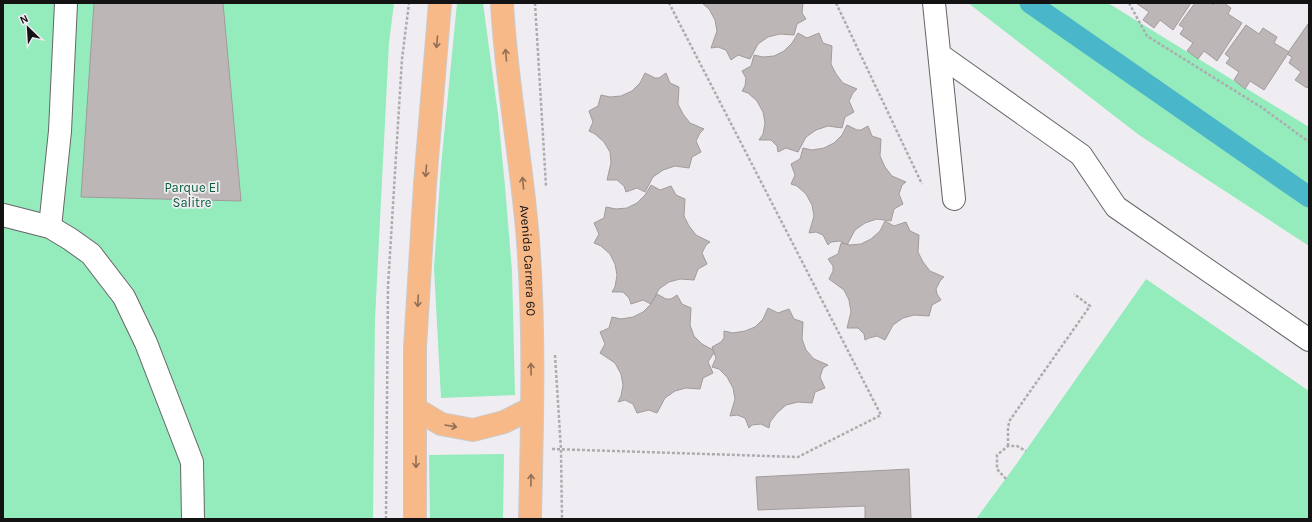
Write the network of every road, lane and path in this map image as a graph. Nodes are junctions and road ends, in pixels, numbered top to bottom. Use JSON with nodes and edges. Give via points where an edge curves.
{"nodes":[{"id":1,"x":66,"y":3,"type":"edge"},
{"id":2,"x":408,"y":3,"type":"edge"},
{"id":3,"x":440,"y":3,"type":"edge"},
{"id":4,"x":502,"y":3,"type":"edge"},
{"id":5,"x":669,"y":3,"type":"edge"},
{"id":6,"x":836,"y":3,"type":"edge"},
{"id":7,"x":934,"y":3,"type":"edge"},
{"id":8,"x":1129,"y":3,"type":"edge"},
{"id":9,"x":940,"y":55,"type":"junction"},
{"id":10,"x":1309,"y":142,"type":"edge"},
{"id":11,"x":922,"y":184,"type":"dead end"},
{"id":12,"x":954,"y":199,"type":"dead end"},
{"id":13,"x":3,"y":215,"type":"edge"},
{"id":14,"x":50,"y":227,"type":"junction"},
{"id":15,"x":1074,"y":294,"type":"dead end"},
{"id":16,"x":1309,"y":340,"type":"edge"},
{"id":17,"x":532,"y":408,"type":"junction"},
{"id":18,"x":416,"y":409,"type":"junction"},
{"id":19,"x":1008,"y":446,"type":"junction"},
{"id":20,"x":532,"y":449,"type":"junction"},
{"id":21,"x":1026,"y":451,"type":"dead end"},
{"id":22,"x":1006,"y":479,"type":"dead end"},
{"id":23,"x":193,"y":519,"type":"edge"},
{"id":24,"x":386,"y":519,"type":"edge"},
{"id":25,"x":415,"y":519,"type":"edge"},
{"id":26,"x":530,"y":519,"type":"edge"}],
"edges":[{"from":1,"to":14,"type":"lane","via":[[60,130]]},
{"from":2,"to":24,"type":"path","via":[[402,59],[388,286]]},
{"from":3,"to":18,"type":"main road","one_way":true,"via":[[420,258],[415,348]]},
{"from":17,"to":4,"type":"main road","name":"Avenida Carrera 60","one_way":true,"via":[[528,241],[518,136],[508,80]]},
{"from":5,"to":20,"type":"path","via":[[881,415],[798,457]]},
{"from":6,"to":11,"type":"path"},
{"from":7,"to":9,"type":"lane"},
{"from":8,"to":10,"type":"path","via":[[1147,36],[1261,107]]},
{"from":9,"to":12,"type":"lane"},
{"from":9,"to":16,"type":"lane","via":[[1081,155],[1116,207]]},
{"from":13,"to":14,"type":"lane"},
{"from":14,"to":23,"type":"lane","via":[[91,254],[124,297],[146,343],[192,462]]},
{"from":15,"to":19,"type":"path","via":[[1090,306],[1010,420]]},
{"from":18,"to":17,"type":"main road","one_way":true,"via":[[441,424],[473,430],[504,422]]},
{"from":17,"to":20,"type":"main road","name":"Avenida Carrera 60"},
{"from":18,"to":25,"type":"main road","one_way":true},
{"from":19,"to":21,"type":"path","via":[[1017,446]]},
{"from":19,"to":22,"type":"path","via":[[997,455],[996,469]]},
{"from":26,"to":20,"type":"main road","name":"Avenida Carrera 60","one_way":true}]}
